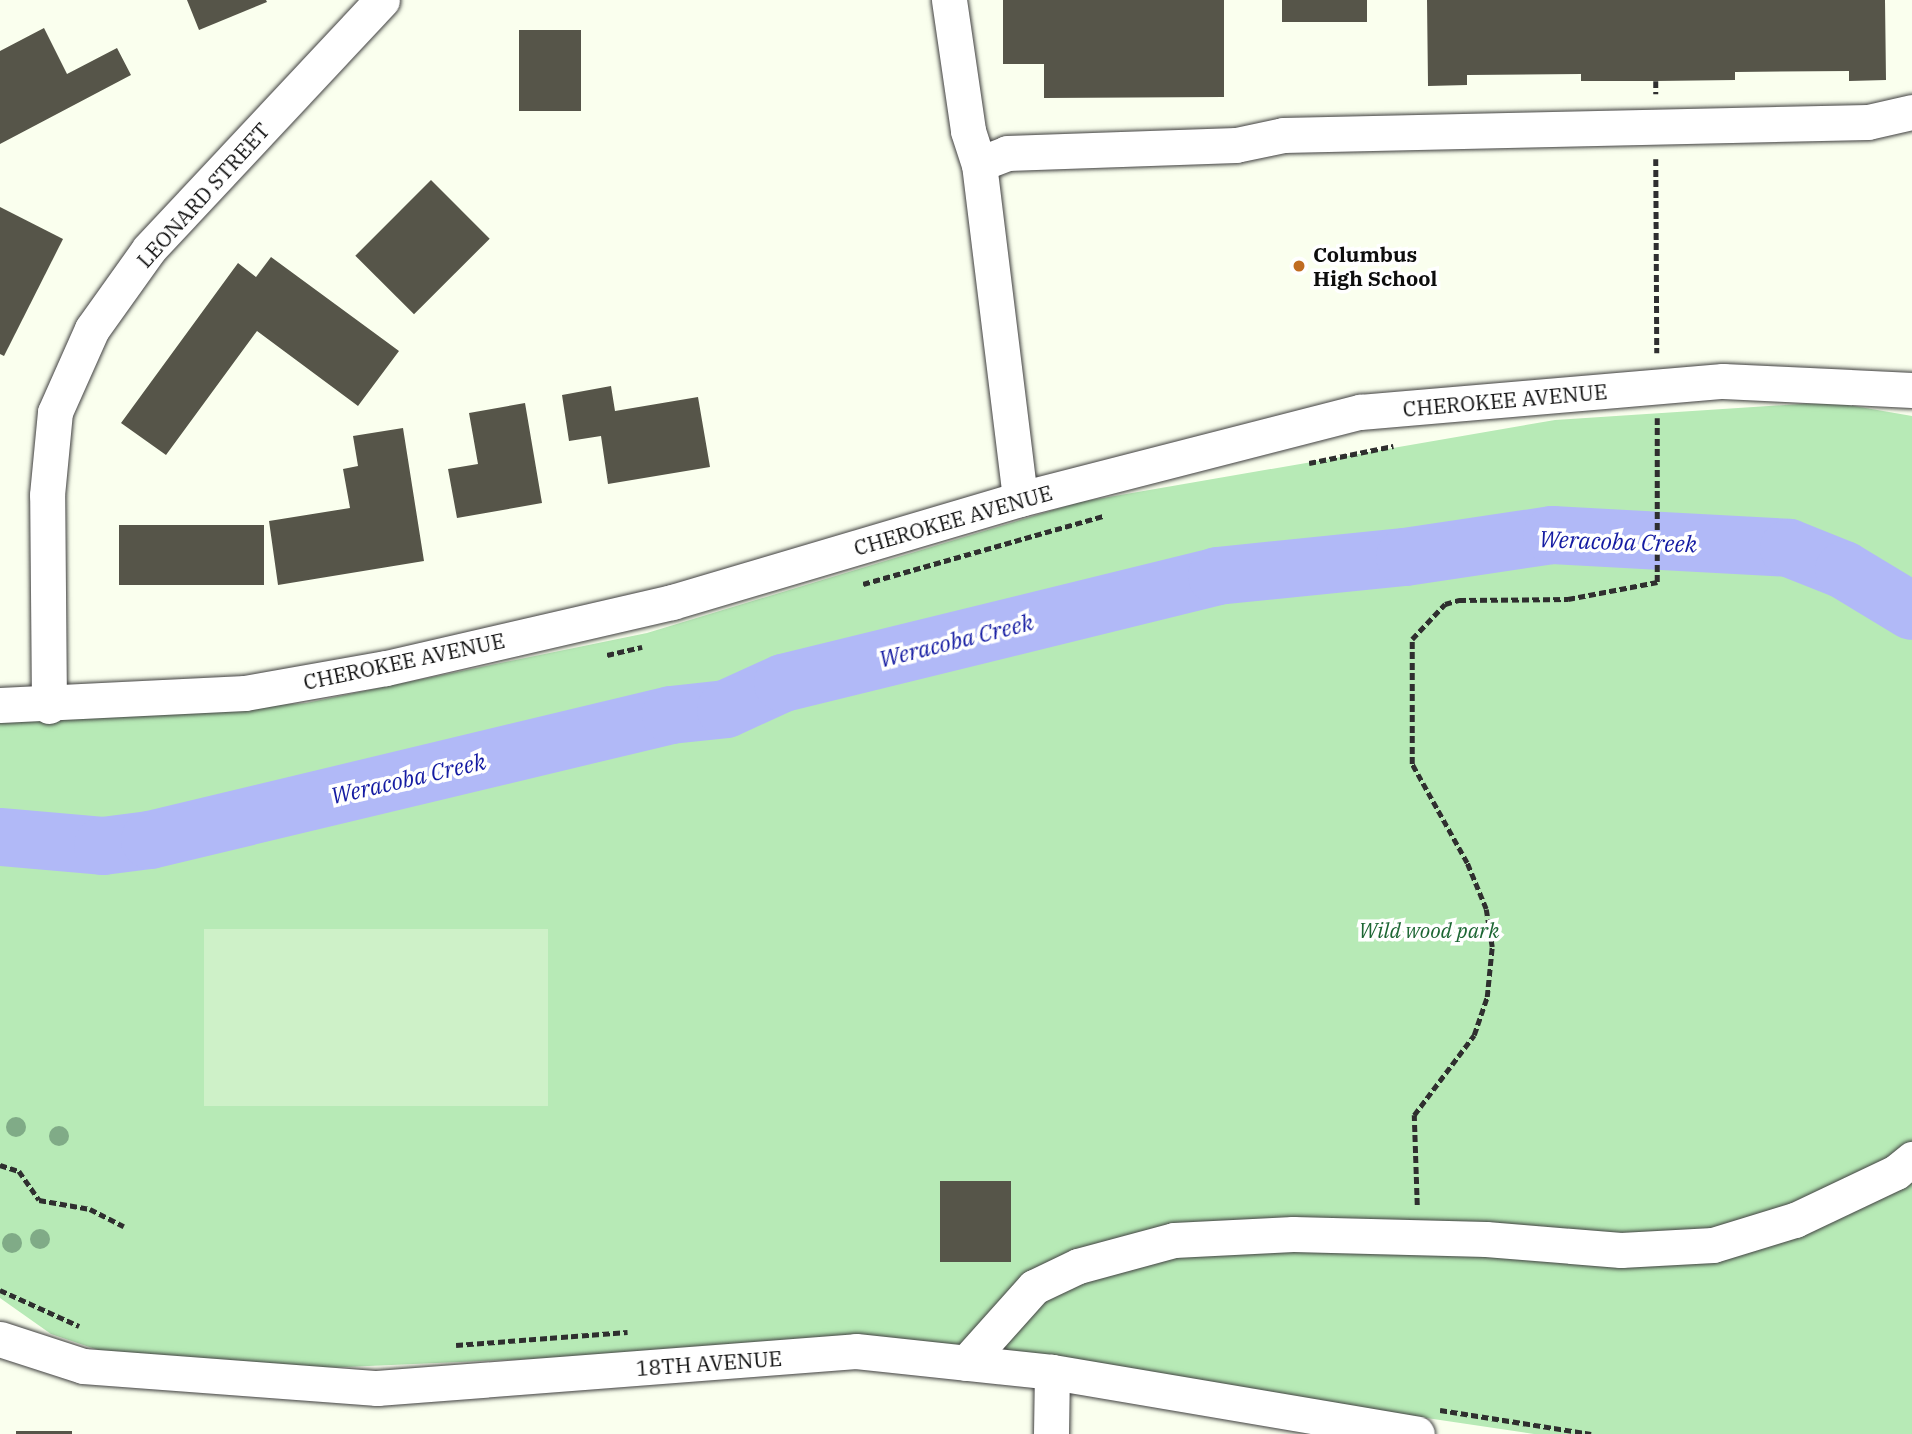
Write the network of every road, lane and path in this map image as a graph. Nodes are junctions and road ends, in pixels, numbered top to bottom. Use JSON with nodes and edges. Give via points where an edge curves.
{"nodes":[{"id":1,"x":382,"y":0,"type":"edge"},
{"id":2,"x":949,"y":0,"type":"edge"},
{"id":3,"x":1912,"y":112,"type":"edge"},
{"id":4,"x":979,"y":164,"type":"junction"},
{"id":5,"x":1656,"y":184,"type":"dead end"},
{"id":6,"x":1657,"y":321,"type":"dead end"},
{"id":7,"x":1912,"y":390,"type":"edge"},
{"id":8,"x":1643,"y":415,"type":"dead end"},
{"id":9,"x":1671,"y":415,"type":"dead end"},
{"id":10,"x":1408,"y":443,"type":"dead end"},
{"id":11,"x":1301,"y":465,"type":"dead end"},
{"id":12,"x":1020,"y":499,"type":"junction"},
{"id":13,"x":1114,"y":513,"type":"dead end"},
{"id":14,"x":1657,"y":519,"type":"dead end"},
{"id":15,"x":860,"y":585,"type":"dead end"},
{"id":16,"x":646,"y":646,"type":"dead end"},
{"id":17,"x":593,"y":658,"type":"dead end"},
{"id":18,"x":0,"y":705,"type":"edge"},
{"id":19,"x":48,"y":706,"type":"junction"},
{"id":20,"x":1912,"y":1159,"type":"edge"},
{"id":21,"x":0,"y":1165,"type":"edge"},
{"id":22,"x":124,"y":1226,"type":"dead end"},
{"id":23,"x":1419,"y":1238,"type":"junction"},
{"id":24,"x":0,"y":1339,"type":"edge"},
{"id":25,"x":967,"y":1363,"type":"junction"},
{"id":26,"x":1052,"y":1371,"type":"junction"},
{"id":27,"x":1051,"y":1434,"type":"edge"},
{"id":28,"x":1418,"y":1434,"type":"edge"}],
"edges":[{"from":1,"to":19,"type":"street","name":"LEONARD STREET","via":[[149,249],[92,329],[55,412],[47,495]]},
{"from":2,"to":4,"type":"street","via":[[968,131]]},
{"from":3,"to":4,"type":"street","via":[[1868,122],[1283,135],[1236,145],[1007,153]]},
{"from":4,"to":12,"type":"street"},
{"from":5,"to":6,"type":"path"},
{"from":7,"to":12,"type":"street","name":"CHEROKEE AVENUE","via":[[1723,381],[1360,412]]},
{"from":8,"to":9,"type":"path"},
{"from":10,"to":11,"type":"path"},
{"from":12,"to":19,"type":"street","name":"CHEROKEE AVENUE","via":[[672,602],[386,668],[245,692]]},
{"from":13,"to":15,"type":"path"},
{"from":14,"to":23,"type":"path","via":[[1657,582],[1568,598],[1445,604],[1412,639],[1412,764],[1467,863],[1486,909],[1492,947],[1487,997],[1474,1035],[1414,1115]]},
{"from":16,"to":17,"type":"path"},
{"from":18,"to":19,"type":"street","name":"CHEROKEE AVENUE"},
{"from":20,"to":23,"type":"street","via":[[1896,1172],[1795,1220],[1713,1245],[1622,1250]]},
{"from":21,"to":22,"type":"path","via":[[19,1171],[39,1200],[90,1209]]},
{"from":23,"to":25,"type":"street","via":[[1293,1234],[1174,1240],[1102,1259],[1034,1287]]},
{"from":24,"to":25,"type":"street","name":"18TH AVENUE","via":[[83,1366],[377,1388],[856,1351]]},
{"from":25,"to":26,"type":"street","name":"18TH AVENUE"},
{"from":26,"to":27,"type":"street"},
{"from":26,"to":28,"type":"street","name":"18TH AVENUE"}]}
